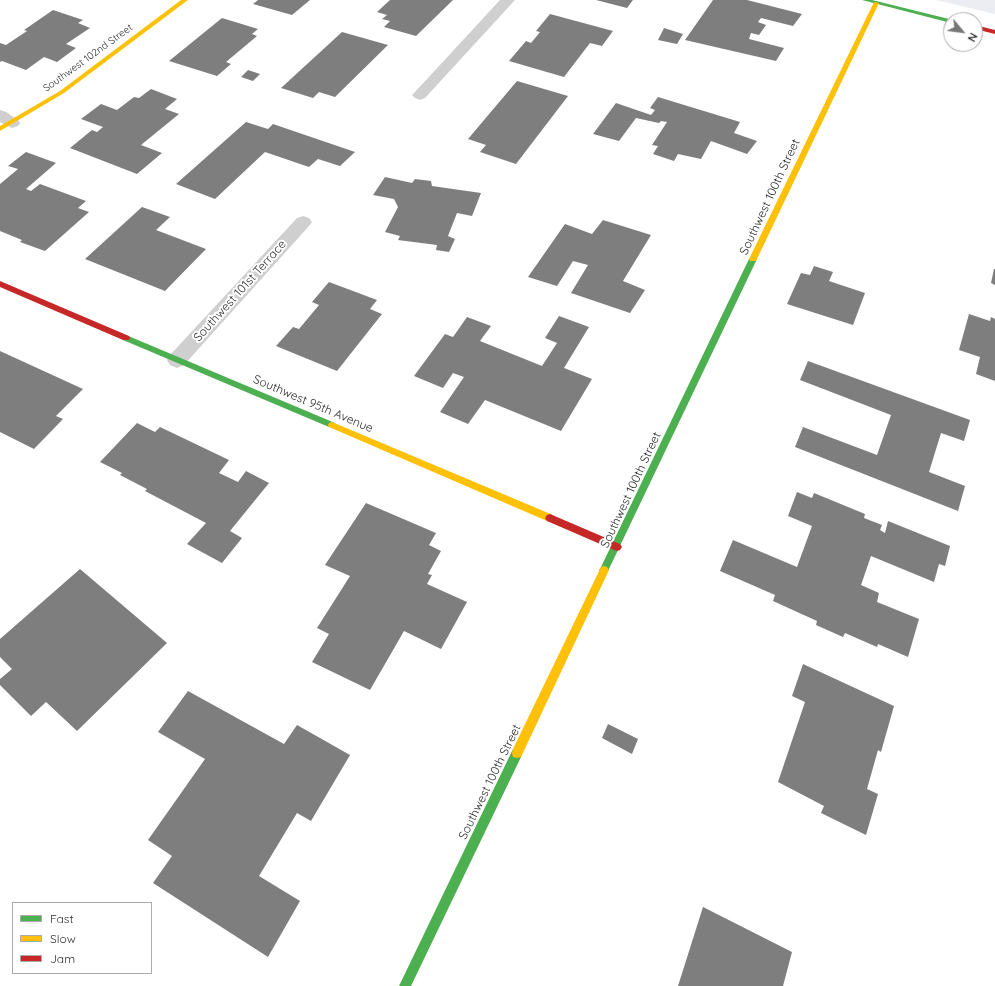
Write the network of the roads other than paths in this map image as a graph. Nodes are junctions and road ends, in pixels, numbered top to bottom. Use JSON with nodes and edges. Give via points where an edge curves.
{"nodes":[{"id":1,"x":185,"y":0,"type":"edge"},
{"id":2,"x":508,"y":0,"type":"edge"},
{"id":3,"x":865,"y":0,"type":"edge"},
{"id":4,"x":876,"y":3,"type":"junction"},
{"id":5,"x":943,"y":19,"type":"edge"},
{"id":6,"x":983,"y":29,"type":"edge"},
{"id":7,"x":995,"y":32,"type":"edge"},
{"id":8,"x":420,"y":95,"type":"dead end"},
{"id":9,"x":4,"y":122,"type":"edge"},
{"id":10,"x":303,"y":222,"type":"dead end"},
{"id":11,"x":0,"y":284,"type":"edge"},
{"id":12,"x":177,"y":360,"type":"junction"},
{"id":13,"x":617,"y":547,"type":"junction"},
{"id":14,"x":405,"y":986,"type":"edge"}],
"edges":[{"from":1,"to":9,"type":"street","name":"Southwest 102nd Street","via":[[62,92]]},
{"from":2,"to":8,"type":"street"},
{"from":3,"to":4,"type":"street"},
{"from":4,"to":5,"type":"street"},
{"from":4,"to":13,"type":"street","name":"Southwest 100th Street"},
{"from":6,"to":7,"type":"street"},
{"from":10,"to":12,"type":"street","name":"Southwest 101st Terrace"},
{"from":11,"to":12,"type":"street","name":"Southwest 95th Avenue"},
{"from":12,"to":13,"type":"street","name":"Southwest 95th Avenue"},
{"from":13,"to":14,"type":"street","name":"Southwest 100th Street"}]}
